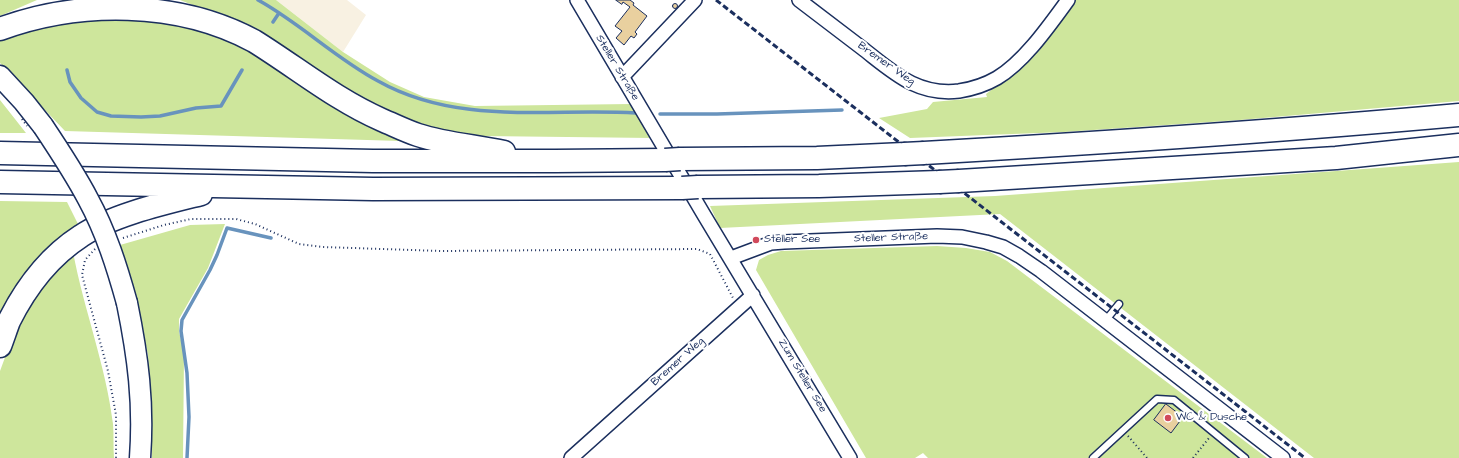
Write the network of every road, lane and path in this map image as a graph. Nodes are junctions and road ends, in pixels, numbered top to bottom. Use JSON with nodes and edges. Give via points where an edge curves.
{"nodes":[{"id":1,"x":577,"y":0,"type":"edge"},
{"id":2,"x":695,"y":0,"type":"edge"},
{"id":3,"x":799,"y":0,"type":"edge"},
{"id":4,"x":1068,"y":0,"type":"edge"},
{"id":5,"x":0,"y":30,"type":"edge"},
{"id":6,"x":0,"y":76,"type":"edge"},
{"id":7,"x":622,"y":77,"type":"junction"},
{"id":8,"x":1459,"y":115,"type":"edge"},
{"id":9,"x":1459,"y":145,"type":"edge"},
{"id":10,"x":0,"y":153,"type":"edge"},
{"id":11,"x":555,"y":161,"type":"junction"},
{"id":12,"x":0,"y":182,"type":"edge"},
{"id":13,"x":232,"y":187,"type":"junction"},
{"id":14,"x":121,"y":239,"type":"dead end"},
{"id":15,"x":101,"y":246,"type":"dead end"},
{"id":16,"x":730,"y":258,"type":"junction"},
{"id":17,"x":753,"y":295,"type":"junction"},
{"id":18,"x":1120,"y":304,"type":"dead end"},
{"id":19,"x":738,"y":309,"type":"junction"},
{"id":20,"x":1105,"y":321,"type":"junction"},
{"id":21,"x":0,"y":346,"type":"edge"},
{"id":22,"x":1123,"y":431,"type":"junction"},
{"id":23,"x":1213,"y":432,"type":"junction"},
{"id":24,"x":116,"y":458,"type":"edge"},
{"id":25,"x":140,"y":458,"type":"edge"},
{"id":26,"x":571,"y":458,"type":"edge"},
{"id":27,"x":850,"y":458,"type":"edge"},
{"id":28,"x":1093,"y":458,"type":"edge"},
{"id":29,"x":1147,"y":458,"type":"edge"},
{"id":30,"x":1193,"y":458,"type":"edge"},
{"id":31,"x":1244,"y":458,"type":"edge"},
{"id":32,"x":1283,"y":458,"type":"edge"}],
"edges":[{"from":1,"to":7,"type":"street","name":"Steller Straße"},
{"from":2,"to":7,"type":"street"},
{"from":3,"to":4,"type":"street","name":"Bremer Weg","via":[[910,83],[933,91],[948,92],[975,88],[997,78],[1035,43]]},
{"from":5,"to":11,"type":"highway","via":[[36,14],[83,3],[107,1],[158,4],[229,27],[341,98],[381,120],[419,135]]},
{"from":6,"to":25,"type":"main road","bridge":true,"via":[[43,126],[89,200],[106,237],[127,303],[138,362],[142,412]]},
{"from":7,"to":16,"type":"street","name":"Steller Straße"},
{"from":8,"to":11,"type":"highway","via":[[1110,143],[817,158]]},
{"from":9,"to":13,"type":"highway","via":[[1336,158],[949,182],[690,187]]},
{"from":10,"to":11,"type":"highway","via":[[283,160]]},
{"from":12,"to":13,"type":"highway"},
{"from":13,"to":21,"type":"highway","via":[[115,218],[82,235],[48,264],[33,281],[9,321]]},
{"from":14,"to":19,"type":"path","via":[[191,218],[236,219],[255,224],[299,244],[323,247],[441,251],[697,249],[710,254]]},
{"from":15,"to":24,"type":"path","via":[[85,260],[82,275],[108,370],[116,415]]},
{"from":16,"to":17,"type":"street"},
{"from":16,"to":20,"type":"street","name":"Steller Straße","via":[[771,243],[962,237],[1003,247],[1019,256]]},
{"from":17,"to":19,"type":"street","name":"Bremer Weg"},
{"from":17,"to":27,"type":"street","name":"Zum Steller See"},
{"from":18,"to":20,"type":"lane"},
{"from":19,"to":26,"type":"street","name":"Bremer Weg"},
{"from":20,"to":32,"type":"street","name":"Steller Straße"},
{"from":22,"to":23,"type":"lane","via":[[1157,399],[1174,400]]},
{"from":22,"to":28,"type":"lane"},
{"from":22,"to":29,"type":"path"},
{"from":23,"to":30,"type":"path"},
{"from":23,"to":31,"type":"lane"}]}
